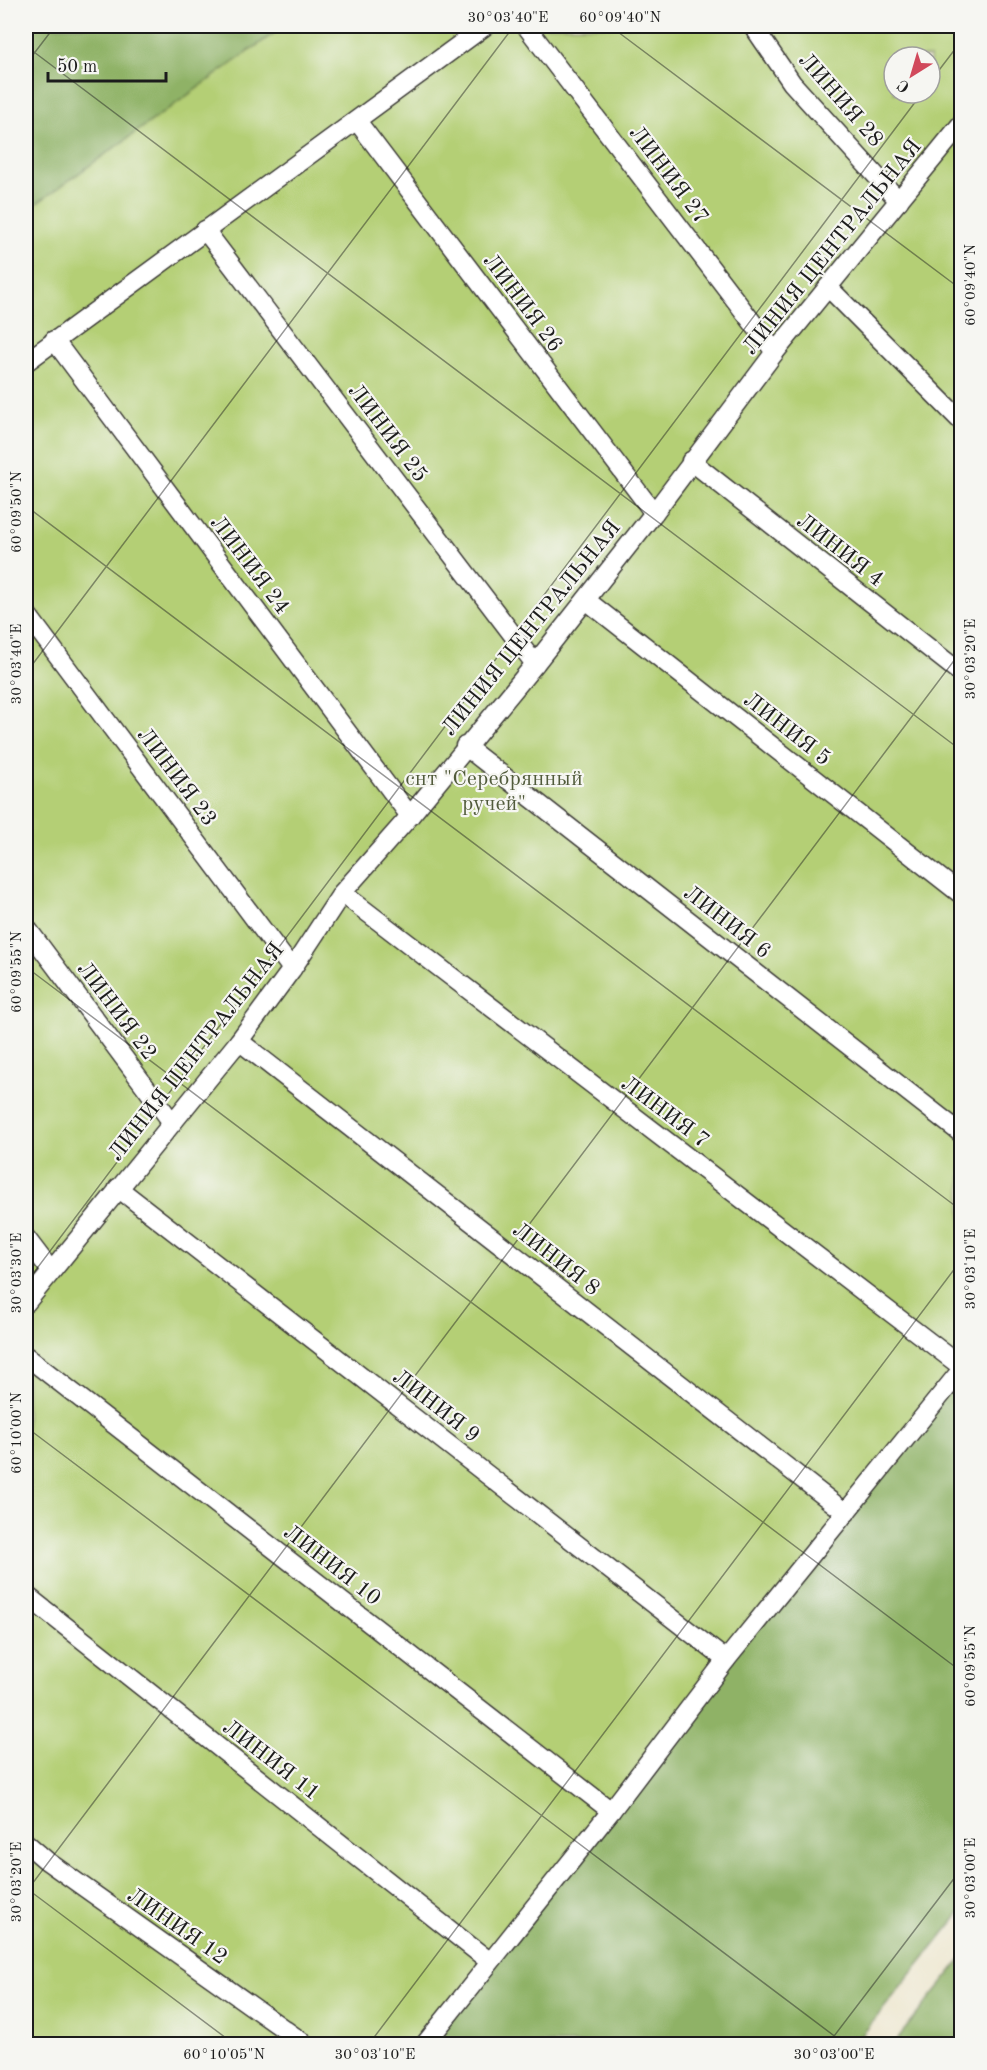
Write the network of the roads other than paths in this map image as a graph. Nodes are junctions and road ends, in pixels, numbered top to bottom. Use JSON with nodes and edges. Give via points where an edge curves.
{"nodes":[{"id":1,"x":485,"y":26,"type":"edge"},
{"id":2,"x":526,"y":26,"type":"edge"},
{"id":3,"x":753,"y":26,"type":"edge"},
{"id":4,"x":357,"y":121,"type":"junction"},
{"id":5,"x":959,"y":131,"type":"edge"},
{"id":6,"x":899,"y":201,"type":"junction"},
{"id":7,"x":205,"y":230,"type":"junction"},
{"id":8,"x":828,"y":287,"type":"junction"},
{"id":9,"x":54,"y":340,"type":"junction"},
{"id":10,"x":775,"y":352,"type":"junction"},
{"id":11,"x":26,"y":362,"type":"edge"},
{"id":12,"x":962,"y":422,"type":"edge"},
{"id":13,"x":691,"y":461,"type":"junction"},
{"id":14,"x":654,"y":513,"type":"junction"},
{"id":15,"x":585,"y":600,"type":"junction"},
{"id":16,"x":26,"y":613,"type":"edge"},
{"id":17,"x":535,"y":664,"type":"junction"},
{"id":18,"x":962,"y":674,"type":"edge"},
{"id":19,"x":465,"y":746,"type":"junction"},
{"id":20,"x":410,"y":816,"type":"junction"},
{"id":21,"x":342,"y":893,"type":"junction"},
{"id":22,"x":962,"y":895,"type":"edge"},
{"id":23,"x":26,"y":927,"type":"edge"},
{"id":24,"x":292,"y":969,"type":"junction"},
{"id":25,"x":239,"y":1041,"type":"junction"},
{"id":26,"x":171,"y":1121,"type":"junction"},
{"id":27,"x":962,"y":1134,"type":"edge"},
{"id":28,"x":118,"y":1188,"type":"junction"},
{"id":29,"x":26,"y":1238,"type":"edge"},
{"id":30,"x":51,"y":1271,"type":"junction"},
{"id":31,"x":26,"y":1303,"type":"edge"},
{"id":32,"x":26,"y":1356,"type":"edge"},
{"id":33,"x":962,"y":1368,"type":"edge"},
{"id":34,"x":846,"y":1514,"type":"junction"},
{"id":35,"x":26,"y":1595,"type":"edge"},
{"id":36,"x":726,"y":1660,"type":"junction"},
{"id":37,"x":611,"y":1811,"type":"junction"},
{"id":38,"x":26,"y":1843,"type":"edge"},
{"id":39,"x":489,"y":1961,"type":"junction"},
{"id":40,"x":305,"y":2044,"type":"edge"},
{"id":41,"x":425,"y":2044,"type":"edge"}],
"edges":[{"from":1,"to":4,"type":"street"},
{"from":2,"to":10,"type":"street","name":"ЛИНИЯ 27"},
{"from":3,"to":6,"type":"street","name":"ЛИНИЯ 28","via":[[792,83]]},
{"from":4,"to":7,"type":"street"},
{"from":4,"to":14,"type":"street","name":"ЛИНИЯ 26"},
{"from":5,"to":6,"type":"street","name":"ЛИНИЯ ЦЕНТРАЛЬНАЯ"},
{"from":6,"to":8,"type":"street","name":"ЛИНИЯ ЦЕНТРАЛЬНАЯ"},
{"from":7,"to":9,"type":"street"},
{"from":7,"to":17,"type":"street","name":"ЛИНИЯ 25"},
{"from":8,"to":10,"type":"street","name":"ЛИНИЯ ЦЕНТРАЛЬНАЯ"},
{"from":8,"to":12,"type":"street"},
{"from":9,"to":11,"type":"street"},
{"from":9,"to":20,"type":"street","name":"ЛИНИЯ 24"},
{"from":10,"to":13,"type":"street","name":"ЛИНИЯ ЦЕНТРАЛЬНАЯ"},
{"from":13,"to":14,"type":"street","name":"ЛИНИЯ ЦЕНТРАЛЬНАЯ"},
{"from":13,"to":18,"type":"street","name":"ЛИНИЯ 4"},
{"from":14,"to":15,"type":"street","name":"ЛИНИЯ ЦЕНТРАЛЬНАЯ"},
{"from":15,"to":17,"type":"street","name":"ЛИНИЯ ЦЕНТРАЛЬНАЯ"},
{"from":15,"to":22,"type":"street","name":"ЛИНИЯ 5"},
{"from":16,"to":24,"type":"street","name":"ЛИНИЯ 23"},
{"from":17,"to":19,"type":"street","name":"ЛИНИЯ ЦЕНТРАЛЬНАЯ"},
{"from":19,"to":20,"type":"street","name":"ЛИНИЯ ЦЕНТРАЛЬНАЯ"},
{"from":19,"to":27,"type":"street","name":"ЛИНИЯ 6"},
{"from":20,"to":21,"type":"street","name":"ЛИНИЯ ЦЕНТРАЛЬНАЯ"},
{"from":21,"to":24,"type":"street","name":"ЛИНИЯ ЦЕНТРАЛЬНАЯ"},
{"from":21,"to":33,"type":"street","name":"ЛИНИЯ 7"},
{"from":23,"to":26,"type":"street","name":"ЛИНИЯ 22"},
{"from":24,"to":25,"type":"street","name":"ЛИНИЯ ЦЕНТРАЛЬНАЯ"},
{"from":25,"to":26,"type":"street","name":"ЛИНИЯ ЦЕНТРАЛЬНАЯ"},
{"from":25,"to":34,"type":"street","name":"ЛИНИЯ 8"},
{"from":26,"to":28,"type":"street","name":"ЛИНИЯ ЦЕНТРАЛЬНАЯ"},
{"from":28,"to":30,"type":"street","name":"ЛИНИЯ ЦЕНТРАЛЬНАЯ"},
{"from":28,"to":36,"type":"street","name":"ЛИНИЯ 9"},
{"from":29,"to":30,"type":"street"},
{"from":30,"to":31,"type":"street","name":"ЛИНИЯ ЦЕНТРАЛЬНАЯ"},
{"from":32,"to":37,"type":"street","name":"ЛИНИЯ 10"},
{"from":33,"to":34,"type":"street"},
{"from":34,"to":36,"type":"street"},
{"from":35,"to":39,"type":"street","name":"ЛИНИЯ 11"},
{"from":36,"to":37,"type":"street"},
{"from":37,"to":39,"type":"street"},
{"from":38,"to":40,"type":"street","name":"ЛИНИЯ 12"},
{"from":39,"to":41,"type":"street"}]}
